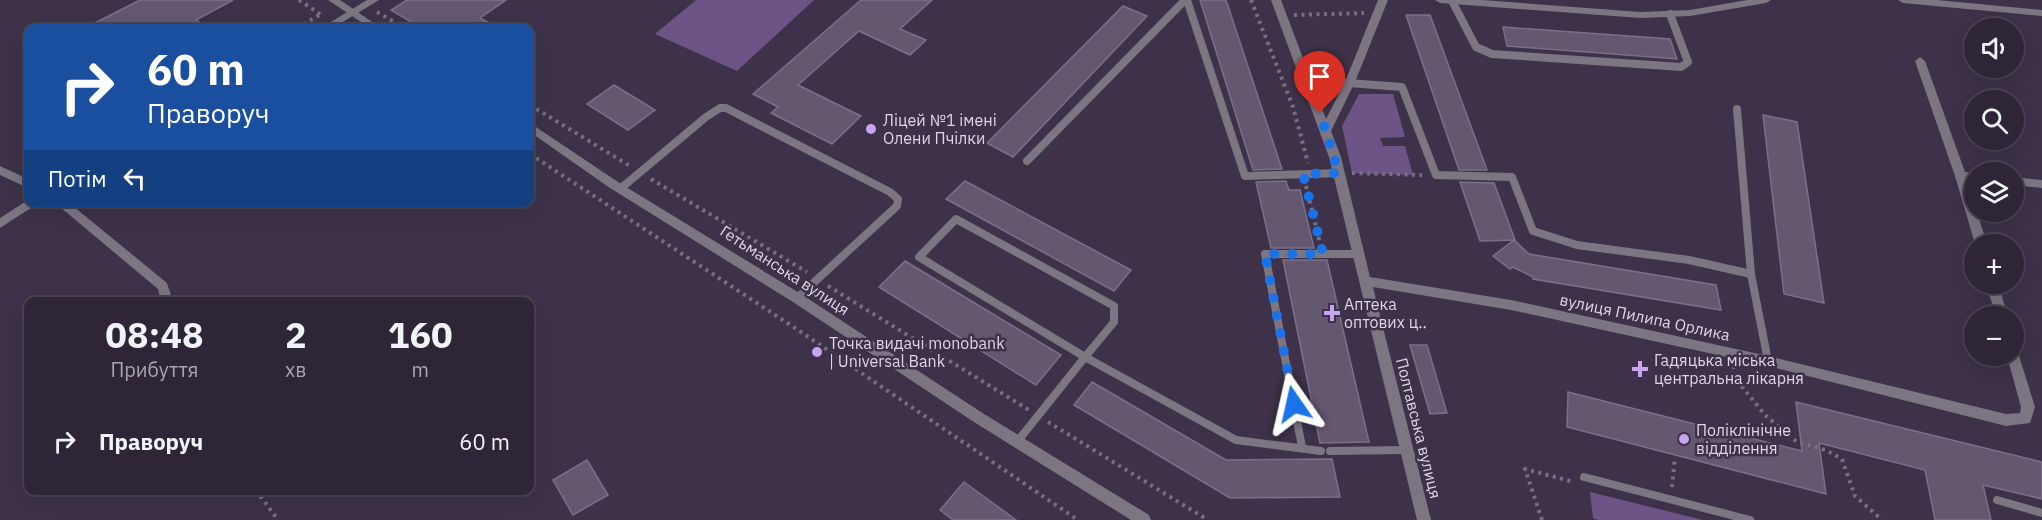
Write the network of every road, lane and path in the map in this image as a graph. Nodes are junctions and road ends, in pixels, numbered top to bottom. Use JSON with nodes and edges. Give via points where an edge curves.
{"nodes":[{"id":1,"x":299,"y":0,"type":"edge"},
{"id":2,"x":333,"y":0,"type":"edge"},
{"id":3,"x":1186,"y":0,"type":"edge"},
{"id":4,"x":1251,"y":0,"type":"edge"},
{"id":5,"x":1276,"y":0,"type":"edge"},
{"id":6,"x":1383,"y":0,"type":"edge"},
{"id":7,"x":1440,"y":0,"type":"edge"},
{"id":8,"x":1767,"y":0,"type":"edge"},
{"id":9,"x":1903,"y":0,"type":"edge"},
{"id":10,"x":1452,"y":1,"type":"edge"},
{"id":11,"x":370,"y":2,"type":"edge"},
{"id":12,"x":1979,"y":4,"type":"edge"},
{"id":13,"x":352,"y":13,"type":"junction"},
{"id":14,"x":1378,"y":13,"type":"junction"},
{"id":15,"x":2042,"y":13,"type":"edge"},
{"id":16,"x":321,"y":14,"type":"junction"},
{"id":17,"x":1670,"y":14,"type":"junction"},
{"id":18,"x":1283,"y":15,"type":"junction"},
{"id":19,"x":1257,"y":16,"type":"junction"},
{"id":20,"x":304,"y":24,"type":"edge"},
{"id":21,"x":328,"y":24,"type":"edge"},
{"id":22,"x":333,"y":24,"type":"edge"},
{"id":23,"x":370,"y":24,"type":"edge"},
{"id":24,"x":400,"y":24,"type":"edge"},
{"id":25,"x":1920,"y":61,"type":"dead end"},
{"id":26,"x":1308,"y":80,"type":"junction"},
{"id":27,"x":1350,"y":82,"type":"junction"},
{"id":28,"x":534,"y":107,"type":"edge"},
{"id":29,"x":1737,"y":109,"type":"dead end"},
{"id":30,"x":1326,"y":129,"type":"junction"},
{"id":31,"x":534,"y":130,"type":"edge"},
{"id":32,"x":534,"y":157,"type":"edge"},
{"id":33,"x":1027,"y":161,"type":"dead end"},
{"id":34,"x":0,"y":170,"type":"edge"},
{"id":35,"x":640,"y":172,"type":"junction"},
{"id":36,"x":1339,"y":173,"type":"junction"},
{"id":37,"x":1303,"y":174,"type":"junction"},
{"id":38,"x":1311,"y":174,"type":"junction"},
{"id":39,"x":1436,"y":175,"type":"junction"},
{"id":40,"x":1961,"y":176,"type":"junction"},
{"id":41,"x":1964,"y":176,"type":"edge"},
{"id":42,"x":24,"y":182,"type":"edge"},
{"id":43,"x":2024,"y":182,"type":"edge"},
{"id":44,"x":2042,"y":184,"type":"edge"},
{"id":45,"x":620,"y":189,"type":"junction"},
{"id":46,"x":27,"y":207,"type":"edge"},
{"id":47,"x":65,"y":207,"type":"edge"},
{"id":48,"x":0,"y":224,"type":"edge"},
{"id":49,"x":1978,"y":234,"type":"edge"},
{"id":50,"x":1323,"y":254,"type":"junction"},
{"id":51,"x":1360,"y":254,"type":"junction"},
{"id":52,"x":1751,"y":274,"type":"junction"},
{"id":53,"x":818,"y":279,"type":"junction"},
{"id":54,"x":1366,"y":281,"type":"junction"},
{"id":55,"x":166,"y":297,"type":"edge"},
{"id":56,"x":797,"y":298,"type":"junction"},
{"id":57,"x":1733,"y":354,"type":"junction"},
{"id":58,"x":1085,"y":357,"type":"junction"},
{"id":59,"x":1768,"y":361,"type":"junction"},
{"id":60,"x":2016,"y":366,"type":"edge"},
{"id":61,"x":1039,"y":416,"type":"junction"},
{"id":62,"x":1017,"y":442,"type":"junction"},
{"id":63,"x":1302,"y":447,"type":"junction"},
{"id":64,"x":1406,"y":450,"type":"junction"},
{"id":65,"x":1675,"y":457,"type":"dead end"},
{"id":66,"x":1584,"y":477,"type":"dead end"},
{"id":67,"x":260,"y":495,"type":"edge"},
{"id":68,"x":1671,"y":500,"type":"junction"},
{"id":69,"x":1997,"y":500,"type":"dead end"},
{"id":70,"x":2042,"y":513,"type":"edge"},
{"id":71,"x":278,"y":520,"type":"edge"},
{"id":72,"x":1078,"y":520,"type":"edge"},
{"id":73,"x":1144,"y":520,"type":"edge"},
{"id":74,"x":1208,"y":520,"type":"edge"},
{"id":75,"x":1424,"y":520,"type":"edge"},
{"id":76,"x":1750,"y":520,"type":"edge"},
{"id":77,"x":1882,"y":520,"type":"edge"}],
"edges":[{"from":1,"to":16,"type":"path"},
{"from":2,"to":13,"type":"street"},
{"from":3,"to":33,"type":"lane"},
{"from":3,"to":37,"type":"lane","via":[[1245,176]]},
{"from":4,"to":19,"type":"path"},
{"from":5,"to":18,"type":"street","name":"Полтавська вулиця"},
{"from":6,"to":14,"type":"street"},
{"from":7,"to":10,"type":"street"},
{"from":8,"to":17,"type":"street"},
{"from":9,"to":12,"type":"street"},
{"from":10,"to":17,"type":"street"},
{"from":10,"to":17,"type":"lane","via":[[1476,47],[1492,54],[1681,67],[1688,62]]},
{"from":11,"to":13,"type":"street"},
{"from":11,"to":24,"type":"path"},
{"from":12,"to":15,"type":"street"},
{"from":13,"to":22,"type":"street"},
{"from":13,"to":23,"type":"street"},
{"from":14,"to":18,"type":"path"},
{"from":14,"to":27,"type":"street"},
{"from":16,"to":20,"type":"path"},
{"from":16,"to":21,"type":"path"},
{"from":18,"to":19,"type":"path"},
{"from":18,"to":26,"type":"street","name":"Полтавська вулиця"},
{"from":19,"to":38,"type":"path","via":[[1293,107]]},
{"from":25,"to":40,"type":"street"},
{"from":26,"to":27,"type":"lane"},
{"from":26,"to":30,"type":"street","name":"Полтавська вулиця"},
{"from":27,"to":30,"type":"street"},
{"from":27,"to":39,"type":"lane","via":[[1402,87]]},
{"from":28,"to":35,"type":"path"},
{"from":29,"to":52,"type":"lane"},
{"from":30,"to":36,"type":"street","name":"Полтавська вулиця"},
{"from":31,"to":45,"type":"street","name":"Гетьманська вулиця"},
{"from":32,"to":72,"type":"path"},
{"from":34,"to":42,"type":"street"},
{"from":35,"to":45,"type":"lane"},
{"from":35,"to":53,"type":"path"},
{"from":35,"to":53,"type":"lane","via":[[706,117],[726,108],[898,199],[897,206]]},
{"from":36,"to":38,"type":"lane"},
{"from":36,"to":39,"type":"path"},
{"from":36,"to":51,"type":"street","name":"Полтавська вулиця"},
{"from":37,"to":38,"type":"lane"},
{"from":37,"to":50,"type":"path"},
{"from":39,"to":52,"type":"lane","via":[[1512,177],[1533,231],[1576,245],[1689,260]]},
{"from":40,"to":41,"type":"street"},
{"from":40,"to":49,"type":"street"},
{"from":43,"to":44,"type":"street"},
{"from":45,"to":56,"type":"street","name":"Гетьманська вулиця"},
{"from":46,"to":48,"type":"street"},
{"from":47,"to":55,"type":"street","via":[[164,285]]},
{"from":50,"to":51,"type":"lane"},
{"from":50,"to":63,"type":"lane","via":[[1265,254]]},
{"from":51,"to":54,"type":"street","name":"Полтавська вулиця"},
{"from":52,"to":59,"type":"lane"},
{"from":53,"to":56,"type":"lane"},
{"from":53,"to":61,"type":"path"},
{"from":54,"to":57,"type":"street","name":"вулиця Пилипа Орлика","via":[[1510,305]]},
{"from":54,"to":64,"type":"street","name":"Полтавська вулиця"},
{"from":56,"to":62,"type":"street","name":"Гетьманська вулиця"},
{"from":57,"to":59,"type":"street","name":"вулиця Пилипа Орлика"},
{"from":57,"to":77,"type":"path","via":[[1735,378],[1765,415],[1797,442],[1842,459],[1855,496]]},
{"from":58,"to":58,"type":"lane","via":[[948,274],[919,257],[956,219],[1114,306],[1114,322]]},
{"from":58,"to":61,"type":"lane"},
{"from":58,"to":63,"type":"lane","via":[[1236,440]]},
{"from":59,"to":60,"type":"street","name":"вулиця Пилипа Орлика","via":[[2006,420],[2025,419],[2028,407]]},
{"from":61,"to":62,"type":"lane"},
{"from":61,"to":74,"type":"path"},
{"from":62,"to":73,"type":"street","name":"Гетьманська вулиця"},
{"from":63,"to":64,"type":"lane","via":[[1326,451]]},
{"from":64,"to":75,"type":"street","name":"Полтавська вулиця"},
{"from":65,"to":68,"type":"path"},
{"from":66,"to":68,"type":"lane"},
{"from":67,"to":71,"type":"path"},
{"from":68,"to":76,"type":"lane"},
{"from":69,"to":70,"type":"lane"}]}
